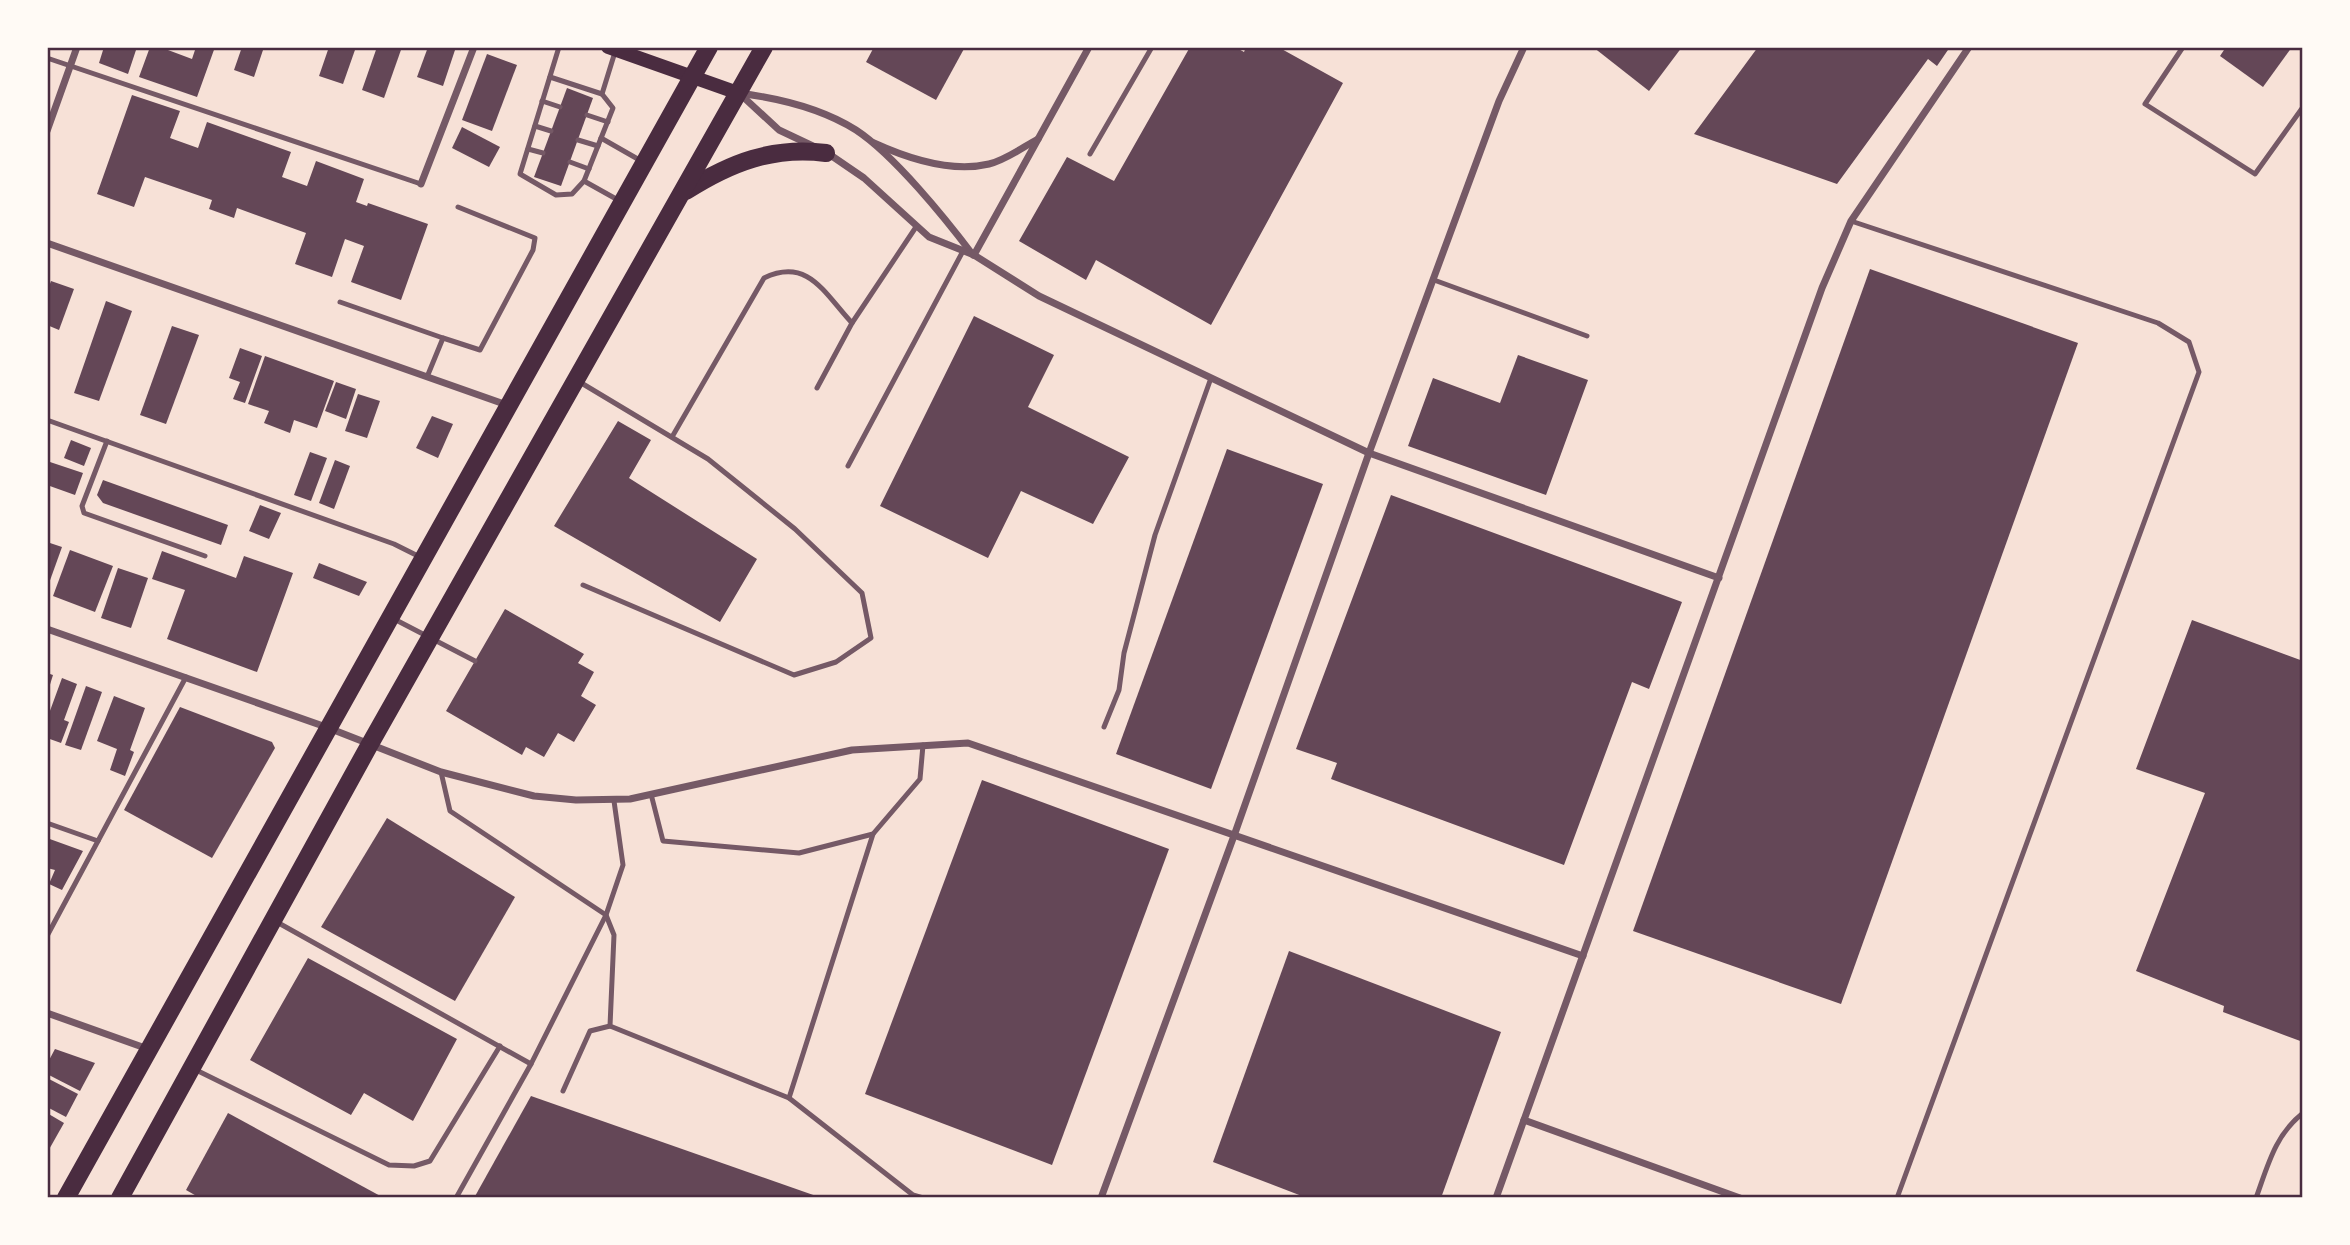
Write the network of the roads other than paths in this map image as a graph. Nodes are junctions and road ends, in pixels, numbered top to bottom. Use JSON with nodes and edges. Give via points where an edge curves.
{"nodes":[{"id":1,"x":77,"y":47,"type":"edge"},
{"id":2,"x":474,"y":47,"type":"edge"},
{"id":3,"x":559,"y":47,"type":"edge"},
{"id":4,"x":709,"y":47,"type":"edge"},
{"id":5,"x":764,"y":47,"type":"edge"},
{"id":6,"x":1089,"y":47,"type":"edge"},
{"id":7,"x":1152,"y":47,"type":"edge"},
{"id":8,"x":1524,"y":47,"type":"edge"},
{"id":9,"x":1969,"y":47,"type":"edge"},
{"id":10,"x":2183,"y":47,"type":"edge"},
{"id":11,"x":612,"y":49,"type":"edge"},
{"id":12,"x":47,"y":58,"type":"edge"},
{"id":13,"x":71,"y":66,"type":"junction"},
{"id":14,"x":550,"y":77,"type":"junction"},
{"id":15,"x":692,"y":77,"type":"junction"},
{"id":16,"x":738,"y":93,"type":"junction"},
{"id":17,"x":602,"y":94,"type":"junction"},
{"id":18,"x":542,"y":101,"type":"junction"},
{"id":19,"x":560,"y":107,"type":"dead end"},
{"id":20,"x":2303,"y":107,"type":"edge"},
{"id":21,"x":587,"y":115,"type":"dead end"},
{"id":22,"x":608,"y":122,"type":"junction"},
{"id":23,"x":534,"y":126,"type":"junction"},
{"id":24,"x":47,"y":131,"type":"edge"},
{"id":25,"x":551,"y":131,"type":"dead end"},
{"id":26,"x":601,"y":138,"type":"junction"},
{"id":27,"x":1038,"y":139,"type":"junction"},
{"id":28,"x":578,"y":140,"type":"dead end"},
{"id":29,"x":870,"y":141,"type":"junction"},
{"id":30,"x":598,"y":146,"type":"junction"},
{"id":31,"x":528,"y":149,"type":"junction"},
{"id":32,"x":543,"y":153,"type":"dead end"},
{"id":33,"x":826,"y":153,"type":"junction"},
{"id":34,"x":1090,"y":155,"type":"dead end"},
{"id":35,"x":570,"y":162,"type":"dead end"},
{"id":36,"x":645,"y":164,"type":"junction"},
{"id":37,"x":589,"y":169,"type":"junction"},
{"id":38,"x":584,"y":181,"type":"junction"},
{"id":39,"x":421,"y":184,"type":"joint"},
{"id":40,"x":683,"y":192,"type":"junction"},
{"id":41,"x":624,"y":204,"type":"junction"},
{"id":42,"x":458,"y":207,"type":"dead end"},
{"id":43,"x":1851,"y":221,"type":"junction"},
{"id":44,"x":916,"y":226,"type":"junction"},
{"id":45,"x":47,"y":243,"type":"edge"},
{"id":46,"x":963,"y":251,"type":"junction"},
{"id":47,"x":974,"y":256,"type":"junction"},
{"id":48,"x":1434,"y":280,"type":"junction"},
{"id":49,"x":340,"y":302,"type":"dead end"},
{"id":50,"x":852,"y":323,"type":"junction"},
{"id":51,"x":1587,"y":336,"type":"dead end"},
{"id":52,"x":443,"y":338,"type":"junction"},
{"id":53,"x":428,"y":377,"type":"junction"},
{"id":54,"x":1212,"y":378,"type":"junction"},
{"id":55,"x":575,"y":380,"type":"junction"},
{"id":56,"x":817,"y":388,"type":"dead end"},
{"id":57,"x":507,"y":405,"type":"junction"},
{"id":58,"x":47,"y":420,"type":"edge"},
{"id":59,"x":672,"y":437,"type":"junction"},
{"id":60,"x":107,"y":441,"type":"junction"},
{"id":61,"x":1369,"y":453,"type":"junction"},
{"id":62,"x":848,"y":466,"type":"dead end"},
{"id":63,"x":205,"y":556,"type":"dead end"},
{"id":64,"x":422,"y":558,"type":"junction"},
{"id":65,"x":1719,"y":578,"type":"junction"},
{"id":66,"x":583,"y":584,"type":"dead end"},
{"id":67,"x":389,"y":616,"type":"junction"},
{"id":68,"x":47,"y":629,"type":"edge"},
{"id":69,"x":430,"y":638,"type":"junction"},
{"id":70,"x":475,"y":661,"type":"dead end"},
{"id":71,"x":186,"y":677,"type":"junction"},
{"id":72,"x":326,"y":727,"type":"junction"},
{"id":73,"x":1104,"y":727,"type":"dead end"},
{"id":74,"x":370,"y":744,"type":"junction"},
{"id":75,"x":923,"y":746,"type":"junction"},
{"id":76,"x":441,"y":772,"type":"junction"},
{"id":77,"x":651,"y":794,"type":"junction"},
{"id":78,"x":614,"y":801,"type":"junction"},
{"id":79,"x":47,"y":822,"type":"edge"},
{"id":80,"x":1235,"y":833,"type":"junction"},
{"id":81,"x":873,"y":834,"type":"junction"},
{"id":82,"x":98,"y":841,"type":"junction"},
{"id":83,"x":606,"y":915,"type":"junction"},
{"id":84,"x":272,"y":920,"type":"junction"},
{"id":85,"x":47,"y":936,"type":"edge"},
{"id":86,"x":1583,"y":956,"type":"junction"},
{"id":87,"x":47,"y":1013,"type":"edge"},
{"id":88,"x":610,"y":1026,"type":"junction"},
{"id":89,"x":500,"y":1046,"type":"junction"},
{"id":90,"x":149,"y":1049,"type":"junction"},
{"id":91,"x":531,"y":1064,"type":"junction"},
{"id":92,"x":191,"y":1068,"type":"junction"},
{"id":93,"x":563,"y":1091,"type":"dead end"},
{"id":94,"x":789,"y":1098,"type":"junction"},
{"id":95,"x":2303,"y":1113,"type":"edge"},
{"id":96,"x":1524,"y":1120,"type":"junction"},
{"id":97,"x":66,"y":1198,"type":"edge"},
{"id":98,"x":120,"y":1198,"type":"edge"},
{"id":99,"x":456,"y":1198,"type":"edge"},
{"id":100,"x":923,"y":1198,"type":"edge"},
{"id":101,"x":1101,"y":1198,"type":"edge"},
{"id":102,"x":1496,"y":1198,"type":"edge"},
{"id":103,"x":1740,"y":1198,"type":"edge"},
{"id":104,"x":1897,"y":1198,"type":"edge"},
{"id":105,"x":2256,"y":1198,"type":"edge"}],
"edges":[{"from":1,"to":13,"type":"street"},
{"from":2,"to":39,"type":"street"},
{"from":3,"to":14,"type":"lane"},
{"from":4,"to":15,"type":"main road"},
{"from":5,"to":16,"type":"main road"},
{"from":6,"to":27,"type":"street"},
{"from":7,"to":34,"type":"lane"},
{"from":8,"to":48,"type":"street","via":[[1499,102]]},
{"from":9,"to":43,"type":"street"},
{"from":10,"to":20,"type":"lane","via":[[2145,104],[2255,174]]},
{"from":11,"to":15,"type":"main road"},
{"from":11,"to":17,"type":"lane"},
{"from":12,"to":13,"type":"lane"},
{"from":13,"to":24,"type":"street"},
{"from":13,"to":39,"type":"lane"},
{"from":14,"to":17,"type":"lane"},
{"from":14,"to":18,"type":"lane"},
{"from":15,"to":16,"type":"main road"},
{"from":15,"to":36,"type":"main road"},
{"from":16,"to":29,"type":"street","via":[[821,113]]},
{"from":16,"to":33,"type":"street","via":[[779,130]]},
{"from":16,"to":40,"type":"main road"},
{"from":17,"to":22,"type":"lane","via":[[613,108]]},
{"from":18,"to":19,"type":"lane"},
{"from":18,"to":23,"type":"lane"},
{"from":21,"to":22,"type":"lane"},
{"from":22,"to":26,"type":"lane"},
{"from":23,"to":25,"type":"lane"},
{"from":23,"to":31,"type":"lane"},
{"from":26,"to":30,"type":"lane"},
{"from":26,"to":36,"type":"lane"},
{"from":27,"to":29,"type":"street","via":[[992,164],[963,168],[900,155]]},
{"from":27,"to":47,"type":"street"},
{"from":28,"to":30,"type":"lane"},
{"from":29,"to":47,"type":"street","via":[[945,217]]},
{"from":30,"to":37,"type":"lane"},
{"from":31,"to":32,"type":"lane"},
{"from":31,"to":38,"type":"lane","via":[[520,174],[556,195],[572,194]]},
{"from":33,"to":40,"type":"main road","via":[[765,154],[715,173]]},
{"from":33,"to":44,"type":"street","via":[[864,177]]},
{"from":35,"to":37,"type":"lane"},
{"from":36,"to":41,"type":"main road"},
{"from":37,"to":38,"type":"lane"},
{"from":38,"to":41,"type":"lane"},
{"from":40,"to":55,"type":"main road"},
{"from":41,"to":57,"type":"main road"},
{"from":42,"to":52,"type":"lane","via":[[535,238],[480,350]]},
{"from":43,"to":65,"type":"street","via":[[1822,288]]},
{"from":43,"to":104,"type":"lane","via":[[2158,323],[2189,342],[2199,372]]},
{"from":44,"to":46,"type":"street","via":[[929,237]]},
{"from":44,"to":50,"type":"lane"},
{"from":45,"to":53,"type":"street"},
{"from":46,"to":47,"type":"street"},
{"from":46,"to":62,"type":"lane"},
{"from":47,"to":54,"type":"street","via":[[1039,296]]},
{"from":48,"to":51,"type":"lane"},
{"from":48,"to":61,"type":"street"},
{"from":49,"to":52,"type":"lane"},
{"from":50,"to":56,"type":"lane"},
{"from":50,"to":59,"type":"lane","via":[[809,276],[790,269],[764,278]]},
{"from":52,"to":53,"type":"lane"},
{"from":53,"to":57,"type":"street"},
{"from":54,"to":61,"type":"street"},
{"from":54,"to":73,"type":"lane","via":[[1155,535],[1124,653],[1119,690]]},
{"from":55,"to":59,"type":"lane"},
{"from":55,"to":69,"type":"main road"},
{"from":57,"to":64,"type":"main road"},
{"from":58,"to":60,"type":"lane"},
{"from":59,"to":66,"type":"lane","via":[[708,459],[794,529],[862,593],[872,638],[836,662],[794,675]]},
{"from":60,"to":63,"type":"lane","via":[[82,506],[84,513]]},
{"from":60,"to":64,"type":"lane"},
{"from":61,"to":65,"type":"street"},
{"from":61,"to":80,"type":"street"},
{"from":64,"to":67,"type":"main road"},
{"from":65,"to":86,"type":"street"},
{"from":67,"to":69,"type":"lane"},
{"from":67,"to":72,"type":"main road"},
{"from":68,"to":71,"type":"street"},
{"from":69,"to":70,"type":"lane"},
{"from":69,"to":74,"type":"main road"},
{"from":71,"to":72,"type":"street"},
{"from":71,"to":82,"type":"lane"},
{"from":72,"to":74,"type":"street"},
{"from":72,"to":90,"type":"main road"},
{"from":74,"to":76,"type":"street"},
{"from":74,"to":84,"type":"main road"},
{"from":75,"to":77,"type":"street","via":[[852,750]]},
{"from":75,"to":80,"type":"street","via":[[968,743]]},
{"from":75,"to":81,"type":"lane","via":[[920,779]]},
{"from":76,"to":78,"type":"street","via":[[534,796]]},
{"from":76,"to":83,"type":"lane","via":[[450,811]]},
{"from":77,"to":78,"type":"street"},
{"from":77,"to":81,"type":"lane","via":[[663,841],[799,853]]},
{"from":78,"to":83,"type":"lane","via":[[623,865]]},
{"from":79,"to":82,"type":"lane"},
{"from":80,"to":86,"type":"street"},
{"from":80,"to":101,"type":"street"},
{"from":81,"to":94,"type":"lane"},
{"from":82,"to":85,"type":"lane"},
{"from":83,"to":88,"type":"lane","via":[[614,935]]},
{"from":83,"to":91,"type":"lane"},
{"from":84,"to":89,"type":"lane"},
{"from":84,"to":92,"type":"main road"},
{"from":86,"to":96,"type":"street"},
{"from":87,"to":90,"type":"street"},
{"from":88,"to":93,"type":"lane","via":[[590,1031]]},
{"from":88,"to":94,"type":"lane"},
{"from":89,"to":91,"type":"lane"},
{"from":89,"to":92,"type":"lane","via":[[430,1161],[414,1166],[389,1165]]},
{"from":90,"to":97,"type":"main road"},
{"from":91,"to":99,"type":"lane"},
{"from":92,"to":98,"type":"main road"},
{"from":94,"to":100,"type":"lane","via":[[913,1195]]},
{"from":95,"to":105,"type":"lane","via":[[2276,1142]]},
{"from":96,"to":102,"type":"street"},
{"from":96,"to":103,"type":"street"}]}
